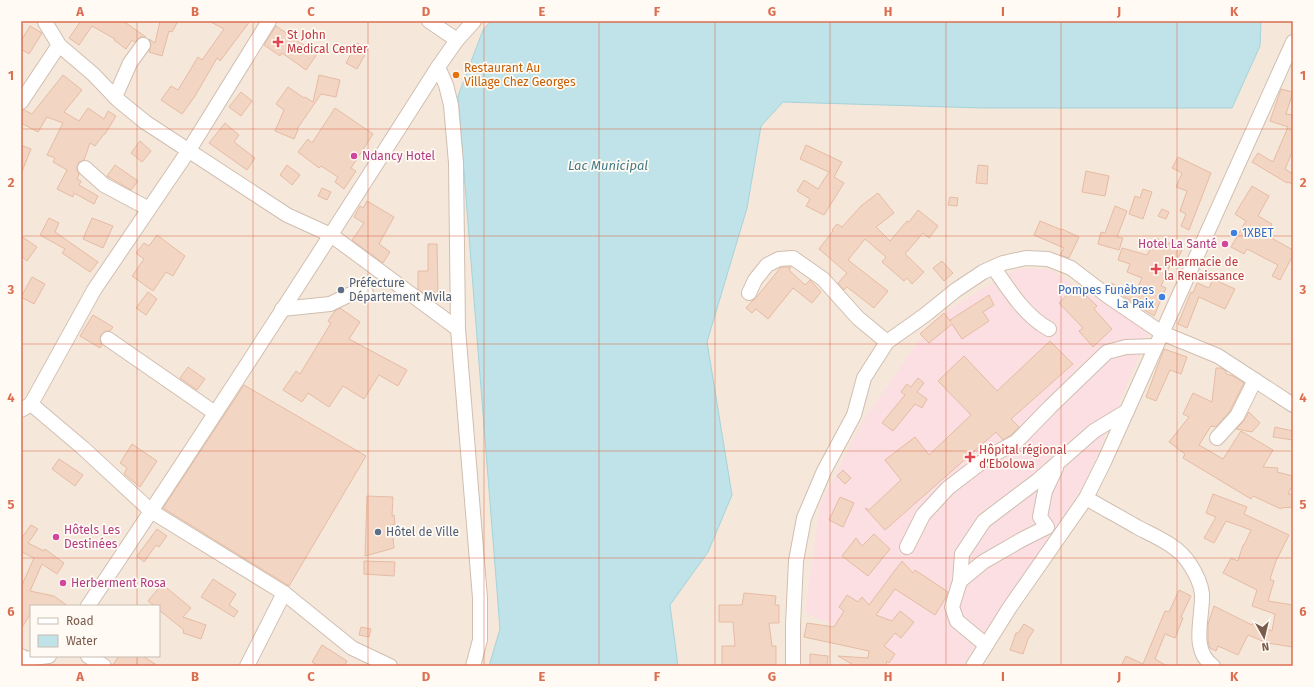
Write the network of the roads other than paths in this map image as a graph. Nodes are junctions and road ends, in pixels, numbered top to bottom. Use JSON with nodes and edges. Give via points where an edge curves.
{"nodes":[{"id":1,"x":269,"y":21,"type":"edge"},
{"id":2,"x":429,"y":21,"type":"edge"},
{"id":3,"x":474,"y":21,"type":"edge"},
{"id":4,"x":45,"y":22,"type":"dead end"},
{"id":5,"x":457,"y":40,"type":"junction"},
{"id":6,"x":1293,"y":42,"type":"edge"},
{"id":7,"x":59,"y":45,"type":"junction"},
{"id":8,"x":143,"y":45,"type":"dead end"},
{"id":9,"x":438,"y":67,"type":"junction"},
{"id":10,"x":115,"y":97,"type":"junction"},
{"id":11,"x":21,"y":102,"type":"edge"},
{"id":12,"x":189,"y":150,"type":"junction"},
{"id":13,"x":85,"y":168,"type":"dead end"},
{"id":14,"x":149,"y":209,"type":"junction"},
{"id":15,"x":330,"y":236,"type":"junction"},
{"id":16,"x":994,"y":268,"type":"junction"},
{"id":17,"x":366,"y":293,"type":"dead end"},
{"id":18,"x":749,"y":293,"type":"dead end"},
{"id":19,"x":282,"y":309,"type":"junction"},
{"id":20,"x":458,"y":329,"type":"junction"},
{"id":21,"x":1049,"y":329,"type":"dead end"},
{"id":22,"x":1162,"y":333,"type":"junction"},
{"id":23,"x":108,"y":339,"type":"dead end"},
{"id":24,"x":888,"y":342,"type":"junction"},
{"id":25,"x":1156,"y":346,"type":"junction"},
{"id":26,"x":1254,"y":380,"type":"junction"},
{"id":27,"x":1293,"y":405,"type":"edge"},
{"id":28,"x":26,"y":407,"type":"edge"},
{"id":29,"x":1127,"y":411,"type":"junction"},
{"id":30,"x":215,"y":412,"type":"junction"},
{"id":31,"x":1217,"y":438,"type":"dead end"},
{"id":32,"x":1058,"y":463,"type":"junction"},
{"id":33,"x":1086,"y":498,"type":"junction"},
{"id":34,"x":151,"y":511,"type":"junction"},
{"id":35,"x":907,"y":547,"type":"dead end"},
{"id":36,"x":960,"y":581,"type":"junction"},
{"id":37,"x":284,"y":593,"type":"junction"},
{"id":38,"x":89,"y":605,"type":"edge"},
{"id":39,"x":986,"y":645,"type":"junction"},
{"id":40,"x":21,"y":656,"type":"edge"},
{"id":41,"x":41,"y":657,"type":"edge"},
{"id":42,"x":54,"y":657,"type":"edge"},
{"id":43,"x":90,"y":657,"type":"edge"},
{"id":44,"x":48,"y":666,"type":"edge"},
{"id":45,"x":104,"y":666,"type":"edge"},
{"id":46,"x":247,"y":666,"type":"edge"},
{"id":47,"x":390,"y":666,"type":"edge"},
{"id":48,"x":473,"y":666,"type":"edge"},
{"id":49,"x":793,"y":666,"type":"edge"},
{"id":50,"x":973,"y":666,"type":"edge"},
{"id":51,"x":1213,"y":666,"type":"edge"}],
"edges":[{"from":1,"to":12,"type":"street"},
{"from":2,"to":5,"type":"street"},
{"from":3,"to":5,"type":"street"},
{"from":4,"to":7,"type":"street"},
{"from":5,"to":9,"type":"street"},
{"from":6,"to":22,"type":"street"},
{"from":7,"to":10,"type":"street"},
{"from":7,"to":11,"type":"street"},
{"from":8,"to":10,"type":"street","via":[[130,63]]},
{"from":9,"to":15,"type":"street"},
{"from":9,"to":20,"type":"street","via":[[451,105],[456,163]]},
{"from":10,"to":12,"type":"street","via":[[146,122]]},
{"from":12,"to":14,"type":"street"},
{"from":12,"to":15,"type":"street","via":[[287,215]]},
{"from":13,"to":14,"type":"street","via":[[104,185]]},
{"from":14,"to":28,"type":"street","via":[[94,290]]},
{"from":15,"to":19,"type":"street"},
{"from":15,"to":20,"type":"street"},
{"from":16,"to":21,"type":"street","via":[[1013,295],[1038,323]]},
{"from":16,"to":22,"type":"street","via":[[1003,263],[1026,258],[1048,259],[1071,268]]},
{"from":16,"to":24,"type":"street","via":[[983,272],[956,290]]},
{"from":17,"to":19,"type":"street","via":[[353,293],[330,304]]},
{"from":18,"to":24,"type":"street","via":[[767,265],[779,259],[793,258],[823,279],[858,318]]},
{"from":19,"to":30,"type":"street"},
{"from":20,"to":48,"type":"street","via":[[480,598],[480,640]]},
{"from":22,"to":25,"type":"street"},
{"from":22,"to":26,"type":"street","via":[[1218,356]]},
{"from":23,"to":30,"type":"street"},
{"from":24,"to":49,"type":"street","via":[[864,378],[854,415],[824,471],[804,518],[796,561],[792,624]]},
{"from":25,"to":29,"type":"street"},
{"from":25,"to":35,"type":"street","via":[[1126,347],[1107,352],[1016,442],[987,458],[948,488],[923,515]]},
{"from":26,"to":27,"type":"street"},
{"from":26,"to":31,"type":"street","via":[[1237,416]]},
{"from":28,"to":34,"type":"street","via":[[82,448]]},
{"from":29,"to":32,"type":"street","via":[[1094,432]]},
{"from":29,"to":33,"type":"street"},
{"from":30,"to":34,"type":"street"},
{"from":32,"to":36,"type":"street","via":[[984,521],[962,554]]},
{"from":32,"to":36,"type":"street","via":[[1045,491],[1040,517],[1047,527],[983,562]]},
{"from":33,"to":39,"type":"street"},
{"from":33,"to":51,"type":"street","via":[[1167,543],[1180,552],[1189,563],[1202,594],[1200,648],[1203,657]]},
{"from":34,"to":37,"type":"street"},
{"from":34,"to":38,"type":"street"},
{"from":36,"to":39,"type":"street","via":[[952,607],[957,621]]},
{"from":37,"to":46,"type":"street"},
{"from":37,"to":47,"type":"street","via":[[352,648]]},
{"from":39,"to":50,"type":"street"},
{"from":40,"to":41,"type":"street","via":[[25,659]]},
{"from":42,"to":44,"type":"street"},
{"from":43,"to":45,"type":"street"}]}
